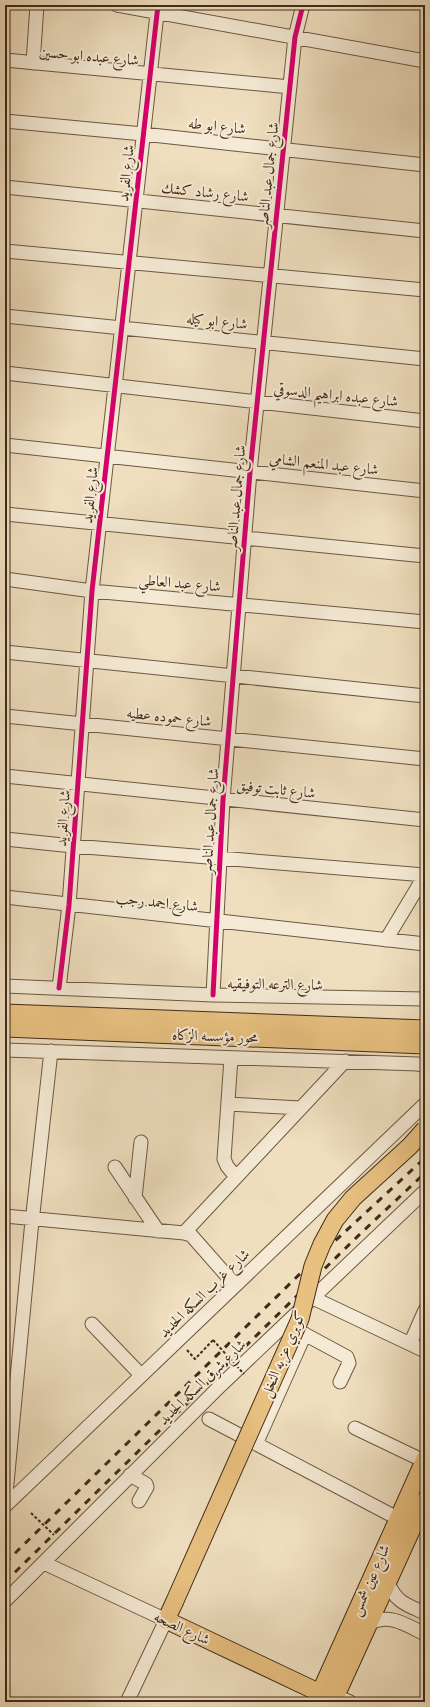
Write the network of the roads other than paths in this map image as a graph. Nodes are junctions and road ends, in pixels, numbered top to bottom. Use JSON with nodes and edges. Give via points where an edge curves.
{"nodes":[{"id":1,"x":37,"y":5,"type":"edge"},
{"id":2,"x":117,"y":5,"type":"edge"},
{"id":3,"x":303,"y":5,"type":"edge"},
{"id":4,"x":157,"y":9,"type":"edge"},
{"id":5,"x":295,"y":37,"type":"junction"},
{"id":6,"x":5,"y":60,"type":"edge"},
{"id":7,"x":425,"y":61,"type":"edge"},
{"id":8,"x":32,"y":63,"type":"junction"},
{"id":9,"x":150,"y":74,"type":"junction"},
{"id":10,"x":290,"y":87,"type":"junction"},
{"id":11,"x":5,"y":121,"type":"edge"},
{"id":12,"x":143,"y":134,"type":"junction"},
{"id":13,"x":283,"y":150,"type":"junction"},
{"id":14,"x":425,"y":165,"type":"edge"},
{"id":15,"x":5,"y":188,"type":"edge"},
{"id":16,"x":135,"y":201,"type":"junction"},
{"id":17,"x":276,"y":216,"type":"junction"},
{"id":18,"x":425,"y":231,"type":"edge"},
{"id":19,"x":5,"y":251,"type":"edge"},
{"id":20,"x":128,"y":262,"type":"junction"},
{"id":21,"x":270,"y":275,"type":"junction"},
{"id":22,"x":425,"y":290,"type":"edge"},
{"id":23,"x":5,"y":316,"type":"edge"},
{"id":24,"x":121,"y":328,"type":"junction"},
{"id":25,"x":263,"y":342,"type":"junction"},
{"id":26,"x":425,"y":359,"type":"edge"},
{"id":27,"x":5,"y":373,"type":"edge"},
{"id":28,"x":115,"y":386,"type":"junction"},
{"id":29,"x":257,"y":402,"type":"junction"},
{"id":30,"x":425,"y":421,"type":"edge"},
{"id":31,"x":5,"y":445,"type":"edge"},
{"id":32,"x":107,"y":456,"type":"junction"},
{"id":33,"x":250,"y":472,"type":"junction"},
{"id":34,"x":425,"y":491,"type":"edge"},
{"id":35,"x":5,"y":514,"type":"edge"},
{"id":36,"x":99,"y":524,"type":"junction"},
{"id":37,"x":244,"y":539,"type":"junction"},
{"id":38,"x":425,"y":556,"type":"edge"},
{"id":39,"x":5,"y":579,"type":"edge"},
{"id":40,"x":92,"y":591,"type":"junction"},
{"id":41,"x":239,"y":605,"type":"junction"},
{"id":42,"x":425,"y":622,"type":"edge"},
{"id":43,"x":5,"y":652,"type":"edge"},
{"id":44,"x":87,"y":661,"type":"junction"},
{"id":45,"x":233,"y":677,"type":"junction"},
{"id":46,"x":425,"y":696,"type":"edge"},
{"id":47,"x":5,"y":716,"type":"edge"},
{"id":48,"x":82,"y":724,"type":"junction"},
{"id":49,"x":228,"y":739,"type":"junction"},
{"id":50,"x":425,"y":759,"type":"edge"},
{"id":51,"x":5,"y":776,"type":"edge"},
{"id":52,"x":78,"y":785,"type":"junction"},
{"id":53,"x":222,"y":800,"type":"junction"},
{"id":54,"x":425,"y":820,"type":"edge"},
{"id":55,"x":5,"y":838,"type":"edge"},
{"id":56,"x":73,"y":846,"type":"junction"},
{"id":57,"x":220,"y":858,"type":"junction"},
{"id":58,"x":425,"y":875,"type":"edge"},
{"id":59,"x":5,"y":897,"type":"edge"},
{"id":60,"x":69,"y":905,"type":"junction"},
{"id":61,"x":216,"y":921,"type":"junction"},
{"id":62,"x":386,"y":940,"type":"junction"},
{"id":63,"x":425,"y":944,"type":"edge"},
{"id":64,"x":5,"y":986,"type":"edge"},
{"id":65,"x":59,"y":988,"type":"junction"},
{"id":66,"x":212,"y":995,"type":"junction"},
{"id":67,"x":425,"y":999,"type":"edge"},
{"id":68,"x":5,"y":1013,"type":"edge"},
{"id":69,"x":5,"y":1028,"type":"edge"},
{"id":70,"x":425,"y":1029,"type":"edge"},
{"id":71,"x":425,"y":1045,"type":"edge"},
{"id":72,"x":5,"y":1050,"type":"edge"},
{"id":73,"x":51,"y":1051,"type":"junction"},
{"id":74,"x":231,"y":1058,"type":"junction"},
{"id":75,"x":345,"y":1062,"type":"junction"},
{"id":76,"x":425,"y":1066,"type":"edge"},
{"id":77,"x":228,"y":1104,"type":"junction"},
{"id":78,"x":425,"y":1104,"type":"edge"},
{"id":79,"x":301,"y":1108,"type":"junction"},
{"id":80,"x":425,"y":1129,"type":"edge"},
{"id":81,"x":141,"y":1142,"type":"dead end"},
{"id":82,"x":115,"y":1167,"type":"dead end"},
{"id":83,"x":236,"y":1178,"type":"junction"},
{"id":84,"x":425,"y":1192,"type":"edge"},
{"id":85,"x":136,"y":1198,"type":"junction"},
{"id":86,"x":5,"y":1216,"type":"edge"},
{"id":87,"x":32,"y":1219,"type":"junction"},
{"id":88,"x":158,"y":1231,"type":"junction"},
{"id":89,"x":184,"y":1233,"type":"junction"},
{"id":90,"x":235,"y":1285,"type":"junction"},
{"id":91,"x":313,"y":1298,"type":"junction"},
{"id":92,"x":425,"y":1310,"type":"edge"},
{"id":93,"x":286,"y":1323,"type":"junction"},
{"id":94,"x":92,"y":1324,"type":"dead end"},
{"id":95,"x":305,"y":1334,"type":"junction"},
{"id":96,"x":410,"y":1344,"type":"junction"},
{"id":97,"x":425,"y":1351,"type":"edge"},
{"id":98,"x":141,"y":1375,"type":"junction"},
{"id":99,"x":340,"y":1382,"type":"dead end"},
{"id":100,"x":10,"y":1389,"type":"edge"},
{"id":101,"x":209,"y":1419,"type":"dead end"},
{"id":102,"x":355,"y":1428,"type":"dead end"},
{"id":103,"x":256,"y":1444,"type":"junction"},
{"id":104,"x":424,"y":1460,"type":"edge"},
{"id":105,"x":130,"y":1475,"type":"junction"},
{"id":106,"x":425,"y":1500,"type":"edge"},
{"id":107,"x":139,"y":1501,"type":"dead end"},
{"id":108,"x":5,"y":1505,"type":"edge"},
{"id":109,"x":397,"y":1518,"type":"junction"},
{"id":110,"x":44,"y":1563,"type":"junction"},
{"id":111,"x":388,"y":1582,"type":"junction"},
{"id":112,"x":5,"y":1601,"type":"edge"},
{"id":113,"x":425,"y":1613,"type":"edge"},
{"id":114,"x":166,"y":1620,"type":"junction"},
{"id":115,"x":370,"y":1623,"type":"junction"},
{"id":116,"x":425,"y":1634,"type":"edge"},
{"id":117,"x":331,"y":1699,"type":"edge"},
{"id":118,"x":127,"y":1702,"type":"edge"}],
"edges":[{"from":1,"to":8,"type":"street"},
{"from":2,"to":4,"type":"street"},
{"from":3,"to":5,"type":"street","name":"شارع جمال عبد الناصر"},
{"from":4,"to":5,"type":"street"},
{"from":4,"to":9,"type":"street","name":"شارع الفريد"},
{"from":5,"to":7,"type":"street"},
{"from":5,"to":10,"type":"street","name":"شارع جمال عبد الناصر"},
{"from":6,"to":8,"type":"street","name":"شارع عبده ابو حسين"},
{"from":8,"to":9,"type":"street","name":"شارع عبده ابو حسين"},
{"from":9,"to":10,"type":"street","name":"شارع عبده ابو حسين"},
{"from":9,"to":12,"type":"street","name":"شارع الفريد"},
{"from":10,"to":13,"type":"street","name":"شارع جمال عبد الناصر"},
{"from":11,"to":12,"type":"street","name":"شارع ابو طه"},
{"from":12,"to":13,"type":"street","name":"شارع ابو طه"},
{"from":12,"to":16,"type":"street","name":"شارع الفريد"},
{"from":13,"to":14,"type":"street","name":"شارع ابو طه"},
{"from":13,"to":17,"type":"street","name":"شارع جمال عبد الناصر"},
{"from":15,"to":16,"type":"street","name":"شارع رشاد كشك"},
{"from":16,"to":17,"type":"street","name":"شارع رشاد كشك"},
{"from":16,"to":20,"type":"street","name":"شارع الفريد"},
{"from":17,"to":18,"type":"street","name":"شارع رشاد كشك"},
{"from":17,"to":21,"type":"street","name":"شارع جمال عبد الناصر"},
{"from":19,"to":20,"type":"street"},
{"from":20,"to":21,"type":"street"},
{"from":20,"to":24,"type":"street","name":"شارع الفريد"},
{"from":21,"to":22,"type":"street"},
{"from":21,"to":25,"type":"street","name":"شارع جمال عبد الناصر"},
{"from":23,"to":24,"type":"street","name":"شارع ابو كيله"},
{"from":24,"to":25,"type":"street","name":"شارع ابو كيله"},
{"from":24,"to":28,"type":"street","name":"شارع الفريد"},
{"from":25,"to":26,"type":"street","name":"شارع ابو كيله"},
{"from":25,"to":29,"type":"street","name":"شارع جمال عبد الناصر"},
{"from":27,"to":28,"type":"street","name":"شارع عبده ابراهيم الدسوقي"},
{"from":28,"to":29,"type":"street","name":"شارع عبده ابراهيم الدسوقي"},
{"from":28,"to":32,"type":"street","name":"شارع الفريد"},
{"from":29,"to":30,"type":"street","name":"شارع عبده ابراهيم الدسوقي"},
{"from":29,"to":33,"type":"street","name":"شارع جمال عبد الناصر"},
{"from":31,"to":32,"type":"street","name":"شارع عبد المنعم الشامي"},
{"from":32,"to":33,"type":"street","name":"شارع عبد المنعم الشامي"},
{"from":32,"to":36,"type":"street","name":"شارع الفريد"},
{"from":33,"to":34,"type":"street","name":"شارع عبد المنعم الشامي"},
{"from":33,"to":37,"type":"street","name":"شارع جمال عبد الناصر"},
{"from":35,"to":36,"type":"street"},
{"from":36,"to":37,"type":"street"},
{"from":36,"to":40,"type":"street","name":"شارع الفريد"},
{"from":37,"to":38,"type":"street"},
{"from":37,"to":41,"type":"street","name":"شارع جمال عبد الناصر"},
{"from":39,"to":40,"type":"street","name":"شارع عبد العاطي"},
{"from":40,"to":41,"type":"street","name":"شارع عبد العاطي"},
{"from":40,"to":44,"type":"street","name":"شارع الفريد"},
{"from":41,"to":42,"type":"street","name":"شارع عبد العاطي"},
{"from":41,"to":45,"type":"street","name":"شارع جمال عبد الناصر"},
{"from":43,"to":44,"type":"street"},
{"from":44,"to":45,"type":"street"},
{"from":44,"to":48,"type":"street","name":"شارع الفريد"},
{"from":45,"to":46,"type":"street"},
{"from":45,"to":49,"type":"street","name":"شارع جمال عبد الناصر"},
{"from":47,"to":48,"type":"street","name":"شارع حموده عطيه"},
{"from":48,"to":49,"type":"street","name":"شارع حموده عطيه"},
{"from":48,"to":52,"type":"street","name":"شارع الفريد"},
{"from":49,"to":50,"type":"street","name":"شارع حموده عطيه"},
{"from":49,"to":53,"type":"street","name":"شارع جمال عبد الناصر"},
{"from":51,"to":52,"type":"street","name":"شارع ثابت توفيق"},
{"from":52,"to":53,"type":"street","name":"شارع ثابت توفيق"},
{"from":52,"to":56,"type":"street","name":"شارع الفريد"},
{"from":53,"to":54,"type":"street","name":"شارع ثابت توفيق"},
{"from":53,"to":57,"type":"street","name":"شارع جمال عبد الناصر"},
{"from":55,"to":56,"type":"street"},
{"from":56,"to":57,"type":"street"},
{"from":56,"to":60,"type":"street","name":"شارع الفريد"},
{"from":57,"to":58,"type":"street"},
{"from":57,"to":61,"type":"street","name":"شارع جمال عبد الناصر"},
{"from":58,"to":62,"type":"street"},
{"from":59,"to":60,"type":"street","name":"شارع احمد رجب"},
{"from":60,"to":61,"type":"street","name":"شارع احمد رجب"},
{"from":60,"to":65,"type":"street","name":"شارع الفريد"},
{"from":61,"to":62,"type":"street","name":"شارع احمد رجب"},
{"from":61,"to":66,"type":"street","name":"شارع جمال عبد الناصر"},
{"from":62,"to":63,"type":"street","name":"شارع احمد رجب"},
{"from":64,"to":65,"type":"street","name":"شارع الترعه التوفيقيه"},
{"from":65,"to":66,"type":"street","name":"شارع الترعه التوفيقيه"},
{"from":66,"to":67,"type":"street","name":"شارع الترعه التوفيقيه"},
{"from":68,"to":70,"type":"main road","name":"محور مؤسسه الزكاه","bridge":true},
{"from":69,"to":71,"type":"main road","name":"محور مؤسسه الزكاه","bridge":true},
{"from":72,"to":73,"type":"street"},
{"from":73,"to":74,"type":"street"},
{"from":73,"to":87,"type":"street"},
{"from":74,"to":75,"type":"street"},
{"from":74,"to":77,"type":"street"},
{"from":75,"to":76,"type":"street"},
{"from":75,"to":79,"type":"street"},
{"from":77,"to":79,"type":"street"},
{"from":77,"to":83,"type":"street","via":[[224,1159]]},
{"from":78,"to":90,"type":"street","name":"شارع غرب السكه الحديد"},
{"from":79,"to":83,"type":"street"},
{"from":80,"to":114,"type":"main road","name":"كوبري عزبه النخل","bridge":true,"via":[[353,1198],[322,1244],[313,1266],[300,1318]]},
{"from":81,"to":85,"type":"street"},
{"from":82,"to":85,"type":"street"},
{"from":83,"to":89,"type":"street"},
{"from":84,"to":91,"type":"street","name":"شارع شرق السكه الحديد"},
{"from":85,"to":88,"type":"street"},
{"from":86,"to":87,"type":"street"},
{"from":87,"to":88,"type":"street"},
{"from":87,"to":100,"type":"street"},
{"from":88,"to":89,"type":"street"},
{"from":89,"to":90,"type":"street","via":[[197,1240]]},
{"from":90,"to":98,"type":"street","name":"شارع غرب السكه الحديد"},
{"from":91,"to":93,"type":"street","name":"شارع شرق السكه الحديد"},
{"from":91,"to":96,"type":"street"},
{"from":92,"to":96,"type":"street"},
{"from":93,"to":95,"type":"street"},
{"from":93,"to":105,"type":"street","name":"شارع شرق السكه الحديد"},
{"from":94,"to":98,"type":"street"},
{"from":95,"to":99,"type":"street","via":[[347,1357],[348,1367]]},
{"from":95,"to":103,"type":"street"},
{"from":96,"to":97,"type":"street"},
{"from":98,"to":108,"type":"street","name":"شارع غرب السكه الحديد"},
{"from":100,"to":108,"type":"street"},
{"from":101,"to":103,"type":"street"},
{"from":102,"to":104,"type":"street"},
{"from":103,"to":109,"type":"street"},
{"from":104,"to":109,"type":"main road","name":"شارع عين شمس"},
{"from":105,"to":107,"type":"street","via":[[146,1484]]},
{"from":105,"to":110,"type":"street","name":"شارع شرق السكه الحديد"},
{"from":106,"to":111,"type":"main road","name":"شارع عين شمس"},
{"from":109,"to":117,"type":"main road","name":"شارع عين شمس"},
{"from":110,"to":112,"type":"street","name":"شارع شرق السكه الحديد"},
{"from":110,"to":114,"type":"street","name":"شارع الصحه"},
{"from":111,"to":113,"type":"street","via":[[401,1602]]},
{"from":111,"to":115,"type":"main road","name":"شارع عين شمس"},
{"from":114,"to":117,"type":"main road","name":"شارع الصحه"},
{"from":114,"to":118,"type":"street"},
{"from":115,"to":116,"type":"street","via":[[377,1619],[390,1619]]},
{"from":115,"to":117,"type":"main road","name":"شارع عين شمس"}]}
